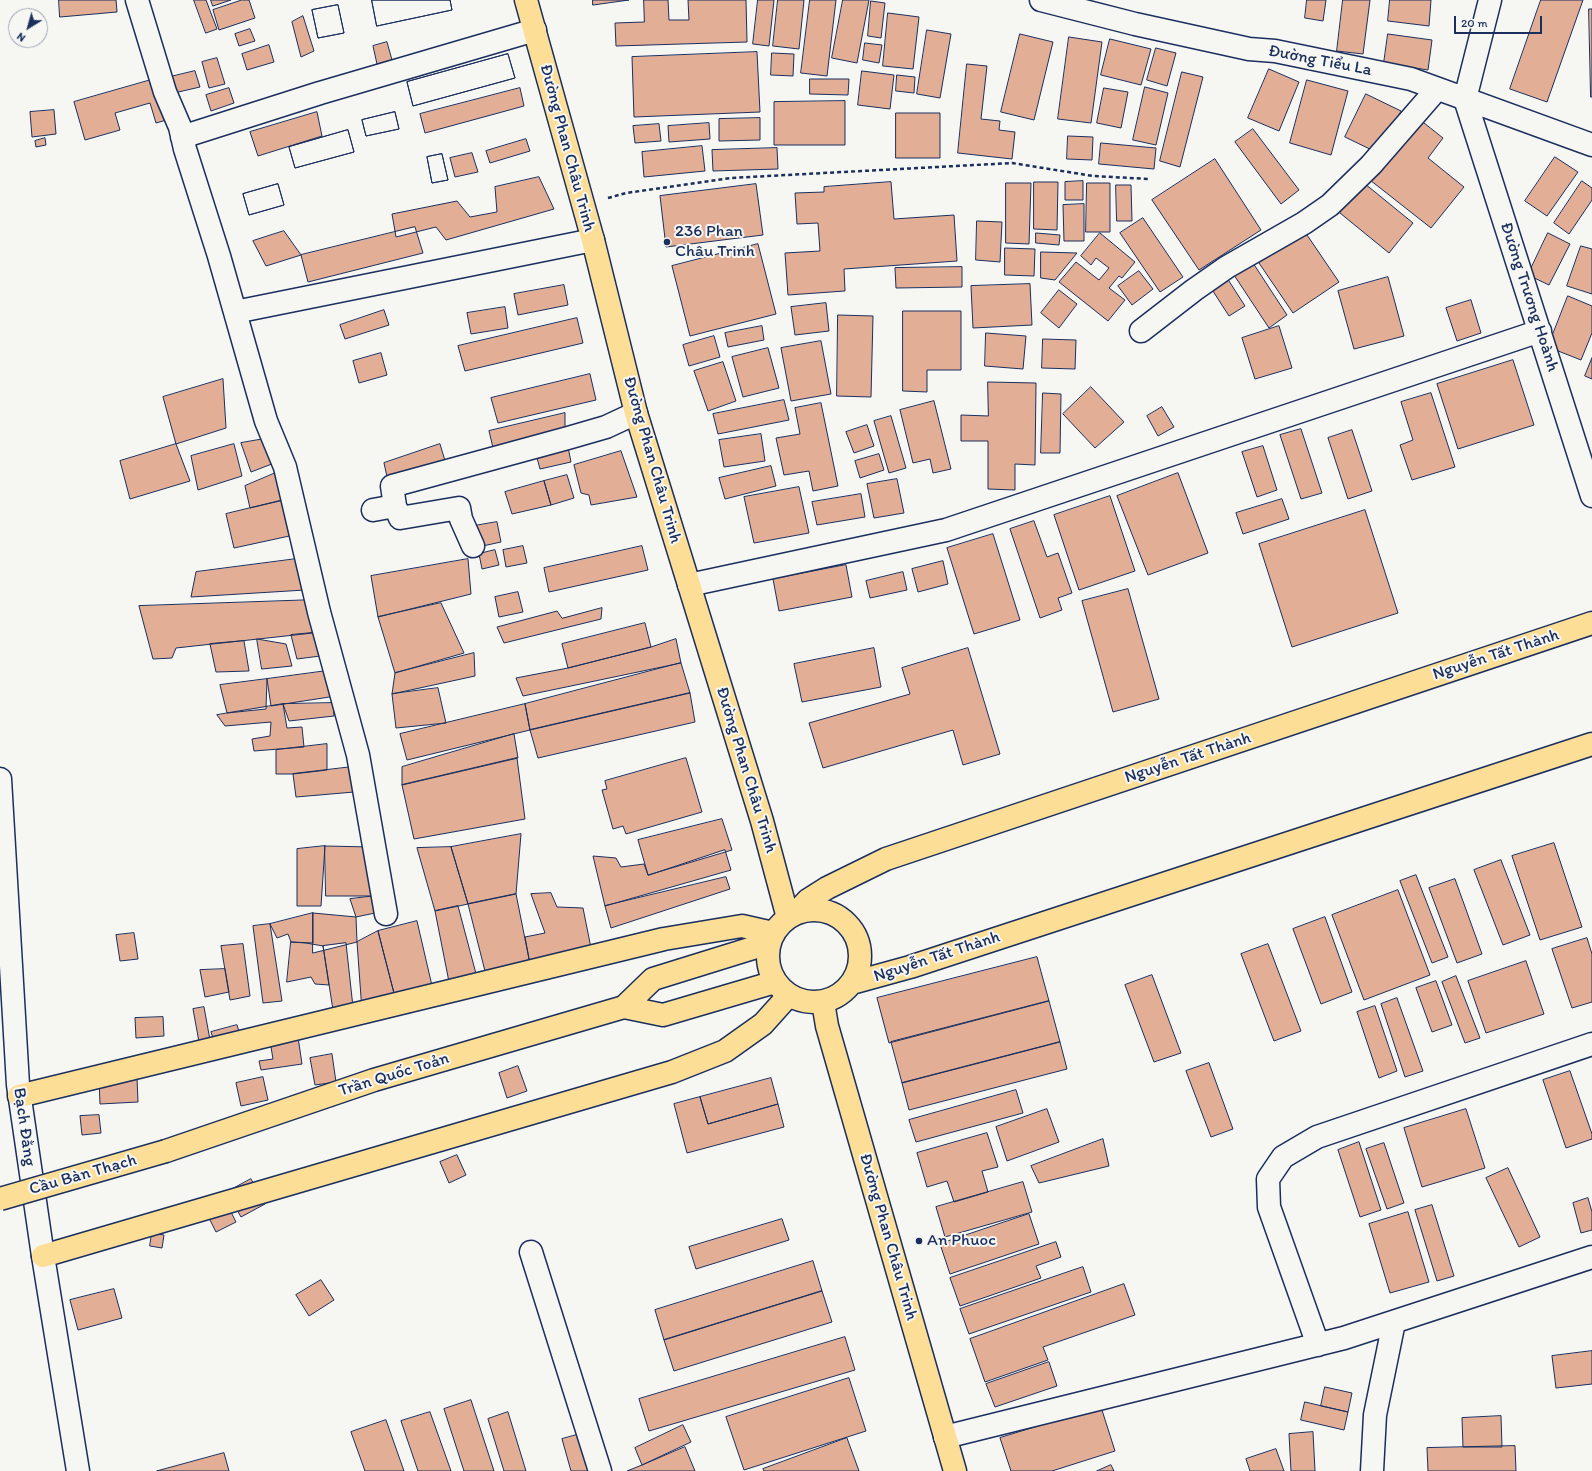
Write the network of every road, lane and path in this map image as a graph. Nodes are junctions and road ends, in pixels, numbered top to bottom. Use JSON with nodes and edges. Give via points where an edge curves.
{"nodes":[{"id":1,"x":137,"y":0,"type":"edge"},
{"id":2,"x":526,"y":0,"type":"edge"},
{"id":3,"x":1041,"y":0,"type":"edge"},
{"id":4,"x":1490,"y":0,"type":"edge"},
{"id":5,"x":535,"y":30,"type":"junction"},
{"id":6,"x":1437,"y":89,"type":"junction"},
{"id":7,"x":1464,"y":99,"type":"junction"},
{"id":8,"x":182,"y":136,"type":"junction"},
{"id":9,"x":1592,"y":145,"type":"edge"},
{"id":10,"x":1149,"y":179,"type":"dead end"},
{"id":11,"x":583,"y":206,"type":"junction"},
{"id":12,"x":593,"y":240,"type":"junction"},
{"id":13,"x":235,"y":312,"type":"junction"},
{"id":14,"x":1142,"y":331,"type":"dead end"},
{"id":15,"x":1540,"y":331,"type":"junction"},
{"id":16,"x":636,"y":413,"type":"junction"},
{"id":17,"x":1592,"y":496,"type":"edge"},
{"id":18,"x":395,"y":506,"type":"junction"},
{"id":19,"x":373,"y":510,"type":"dead end"},
{"id":20,"x":473,"y":546,"type":"dead end"},
{"id":21,"x":690,"y":585,"type":"junction"},
{"id":22,"x":1592,"y":623,"type":"edge"},
{"id":23,"x":1592,"y":744,"type":"edge"},
{"id":24,"x":0,"y":779,"type":"edge"},
{"id":25,"x":386,"y":914,"type":"dead end"},
{"id":26,"x":792,"y":916,"type":"junction"},
{"id":27,"x":771,"y":938,"type":"junction"},
{"id":28,"x":852,"y":983,"type":"junction"},
{"id":29,"x":782,"y":989,"type":"junction"},
{"id":30,"x":823,"y":1002,"type":"junction"},
{"id":31,"x":624,"y":1007,"type":"junction"},
{"id":32,"x":1592,"y":1044,"type":"edge"},
{"id":33,"x":20,"y":1096,"type":"junction"},
{"id":34,"x":166,"y":1151,"type":"joint"},
{"id":35,"x":0,"y":1199,"type":"edge"},
{"id":36,"x":531,"y":1252,"type":"dead end"},
{"id":37,"x":43,"y":1256,"type":"junction"},
{"id":38,"x":1592,"y":1257,"type":"edge"},
{"id":39,"x":1394,"y":1322,"type":"junction"},
{"id":40,"x":1318,"y":1345,"type":"junction"},
{"id":41,"x":946,"y":1438,"type":"junction"},
{"id":42,"x":78,"y":1471,"type":"edge"},
{"id":43,"x":600,"y":1471,"type":"edge"},
{"id":44,"x":955,"y":1471,"type":"edge"},
{"id":45,"x":1372,"y":1471,"type":"edge"}],
"edges":[{"from":1,"to":8,"type":"street"},
{"from":2,"to":5,"type":"main road","name":"Đường Phan Châu Trinh"},
{"from":3,"to":6,"type":"street","name":"Đường Tiểu La","via":[[1142,26],[1411,79]]},
{"from":4,"to":7,"type":"street"},
{"from":5,"to":8,"type":"street"},
{"from":5,"to":11,"type":"main road","name":"Đường Phan Châu Trinh"},
{"from":6,"to":7,"type":"street","name":"Đường Tiểu La"},
{"from":6,"to":14,"type":"street","via":[[1371,165],[1330,205],[1304,223],[1227,267]]},
{"from":7,"to":9,"type":"street","name":"Đường Tiểu La"},
{"from":7,"to":15,"type":"street","name":"Đường Trương Hoành"},
{"from":8,"to":13,"type":"street"},
{"from":10,"to":11,"type":"path","via":[[1093,176],[1012,163],[731,178],[626,193]]},
{"from":11,"to":12,"type":"main road","name":"Đường Phan Châu Trinh"},
{"from":12,"to":13,"type":"street"},
{"from":12,"to":16,"type":"main road","name":"Đường Phan Châu Trinh"},
{"from":13,"to":25,"type":"street","via":[[266,421],[285,467],[319,612],[358,755]]},
{"from":15,"to":17,"type":"street","name":"Đường Trương Hoành"},
{"from":15,"to":21,"type":"street","via":[[946,530]]},
{"from":16,"to":18,"type":"street","via":[[606,427],[392,486]]},
{"from":16,"to":21,"type":"main road","name":"Đường Phan Châu Trinh"},
{"from":18,"to":19,"type":"street"},
{"from":18,"to":20,"type":"street","via":[[400,518],[459,508]]},
{"from":21,"to":26,"type":"main road","name":"Đường Phan Châu Trinh"},
{"from":22,"to":26,"type":"main road","name":"Nguyễn Tất Thành","via":[[886,859],[827,888],[808,900]]},
{"from":23,"to":28,"type":"main road","name":"Nguyễn Tất Thành"},
{"from":24,"to":33,"type":"street","name":"Bạch Đằng"},
{"from":26,"to":27,"type":"main road","via":[[781,922]]},
{"from":26,"to":28,"type":"main road","via":[[807,910],[822,911],[848,924],[856,937],[860,953],[859,969]]},
{"from":27,"to":29,"type":"main road","via":[[767,948],[768,963],[772,977]]},
{"from":27,"to":31,"type":"main road","name":"Trần Quốc Toản","via":[[653,979]]},
{"from":27,"to":33,"type":"main road","via":[[742,926],[664,939]]},
{"from":28,"to":30,"type":"main road","via":[[841,994]]},
{"from":29,"to":30,"type":"main road","via":[[795,999],[811,1003]]},
{"from":29,"to":31,"type":"main road","name":"Trần Quốc Toản","via":[[663,1015]]},
{"from":29,"to":37,"type":"main road","via":[[763,1024],[725,1051],[672,1072]]},
{"from":30,"to":41,"type":"main road","name":"Đường Phan Châu Trinh","via":[[826,1026]]},
{"from":31,"to":34,"type":"main road","name":"Trần Quốc Toản","via":[[374,1080]]},
{"from":32,"to":40,"type":"street","via":[[1317,1137],[1283,1157],[1268,1179],[1269,1207]]},
{"from":33,"to":37,"type":"street","name":"Bạch Đằng"},
{"from":34,"to":35,"type":"main road","name":"Cầu Bàn Thạch","bridge":true},
{"from":36,"to":43,"type":"street"},
{"from":37,"to":42,"type":"street","name":"Bạch Đằng"},
{"from":38,"to":39,"type":"street"},
{"from":39,"to":40,"type":"street"},
{"from":39,"to":45,"type":"street","via":[[1375,1415]]},
{"from":40,"to":41,"type":"street"},
{"from":41,"to":44,"type":"main road","name":"Đường Phan Châu Trinh"}]}
